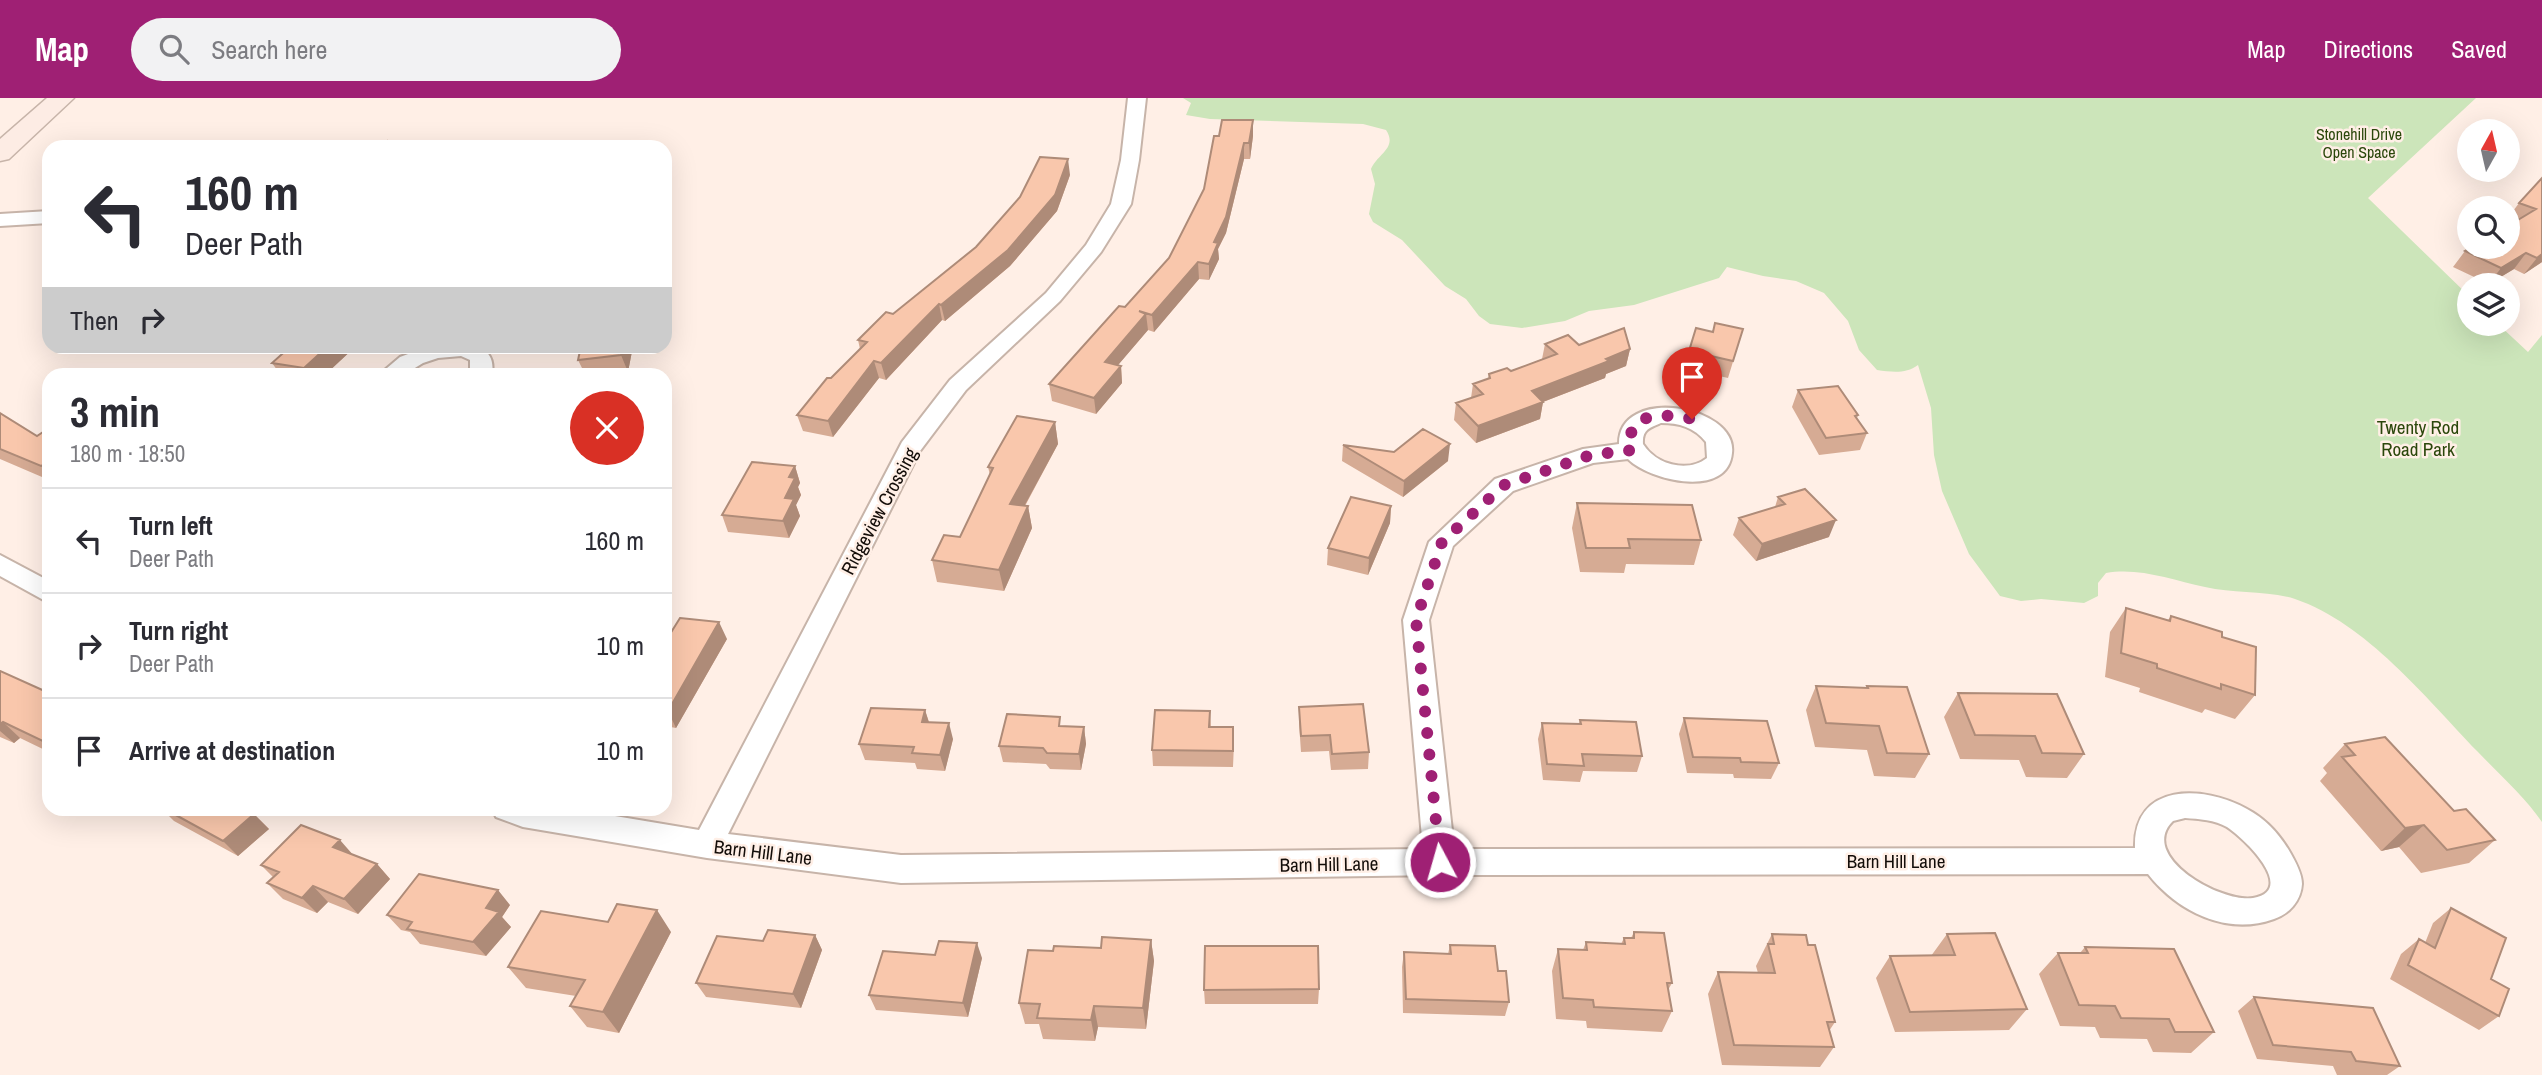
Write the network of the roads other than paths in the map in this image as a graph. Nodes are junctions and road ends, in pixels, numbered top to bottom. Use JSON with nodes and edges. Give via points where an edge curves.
{"nodes":[{"id":1,"x":62,"y":98,"type":"edge"},
{"id":2,"x":1137,"y":98,"type":"edge"},
{"id":3,"x":0,"y":153,"type":"edge"},
{"id":4,"x":42,"y":217,"type":"edge"},
{"id":5,"x":0,"y":220,"type":"edge"},
{"id":6,"x":428,"y":354,"type":"edge"},
{"id":7,"x":475,"y":354,"type":"edge"},
{"id":8,"x":398,"y":368,"type":"edge"},
{"id":9,"x":484,"y":368,"type":"edge"},
{"id":10,"x":1633,"y":450,"type":"dead end"},
{"id":11,"x":0,"y":564,"type":"edge"},
{"id":12,"x":42,"y":589,"type":"edge"},
{"id":13,"x":535,"y":816,"type":"edge"},
{"id":14,"x":707,"y":845,"type":"junction"},
{"id":15,"x":2156,"y":861,"type":"dead end"},
{"id":16,"x":1440,"y":862,"type":"junction"}],
"edges":[{"from":1,"to":3,"type":"street"},
{"from":2,"to":14,"type":"street","name":"Ridgeview Crossing","via":[[1121,204],[1094,248],[1053,297],[958,385],[910,448]]},
{"from":4,"to":5,"type":"street"},
{"from":6,"to":8,"type":"street"},
{"from":7,"to":9,"type":"street"},
{"from":10,"to":16,"type":"street","via":[[1591,455],[1504,485],[1442,542],[1416,620]]},
{"from":11,"to":12,"type":"street"},
{"from":13,"to":14,"type":"street","name":"Barn Hill Lane"},
{"from":14,"to":16,"type":"street","name":"Barn Hill Lane","via":[[901,869]]},
{"from":15,"to":16,"type":"street","name":"Barn Hill Lane"}]}
